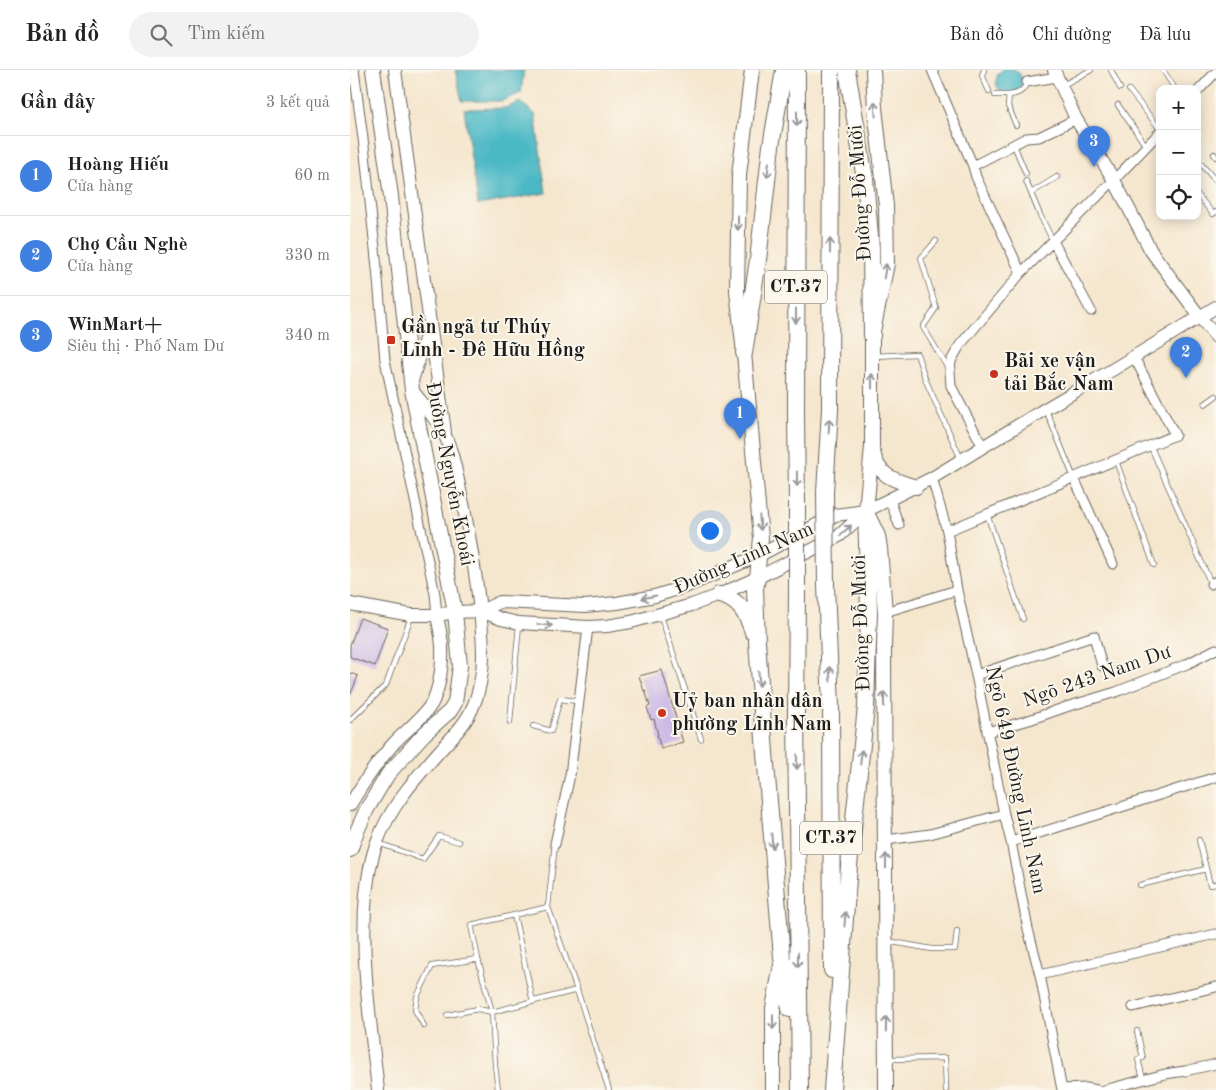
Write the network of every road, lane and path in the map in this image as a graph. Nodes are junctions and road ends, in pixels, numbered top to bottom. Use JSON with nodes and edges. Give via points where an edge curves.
{"nodes":[{"id":1,"x":354,"y":70,"type":"edge"},
{"id":2,"x":373,"y":70,"type":"edge"},
{"id":3,"x":395,"y":70,"type":"edge"},
{"id":4,"x":752,"y":70,"type":"edge"},
{"id":5,"x":784,"y":70,"type":"edge"},
{"id":6,"x":797,"y":70,"type":"edge"},
{"id":7,"x":831,"y":70,"type":"edge"},
{"id":8,"x":847,"y":70,"type":"edge"},
{"id":9,"x":873,"y":70,"type":"edge"},
{"id":10,"x":932,"y":70,"type":"edge"},
{"id":11,"x":984,"y":70,"type":"edge"},
{"id":12,"x":1091,"y":70,"type":"edge"},
{"id":13,"x":1111,"y":70,"type":"edge"},
{"id":14,"x":1163,"y":70,"type":"edge"},
{"id":15,"x":1216,"y":72,"type":"edge"},
{"id":16,"x":1058,"y":78,"type":"edge"},
{"id":17,"x":1027,"y":82,"type":"joint"},
{"id":18,"x":1172,"y":85,"type":"edge"},
{"id":19,"x":1120,"y":88,"type":"dead end"},
{"id":20,"x":1201,"y":88,"type":"edge"},
{"id":21,"x":1129,"y":90,"type":"dead end"},
{"id":22,"x":989,"y":91,"type":"dead end"},
{"id":23,"x":995,"y":95,"type":"dead end"},
{"id":24,"x":1009,"y":95,"type":"junction"},
{"id":25,"x":1118,"y":105,"type":"dead end"},
{"id":26,"x":1076,"y":119,"type":"junction"},
{"id":27,"x":1016,"y":125,"type":"dead end"},
{"id":28,"x":1156,"y":125,"type":"edge"},
{"id":29,"x":1156,"y":135,"type":"edge"},
{"id":30,"x":1014,"y":145,"type":"junction"},
{"id":31,"x":1146,"y":146,"type":"junction"},
{"id":32,"x":1201,"y":164,"type":"dead end"},
{"id":33,"x":973,"y":166,"type":"junction"},
{"id":34,"x":1026,"y":174,"type":"dead end"},
{"id":35,"x":1057,"y":177,"type":"dead end"},
{"id":36,"x":1114,"y":180,"type":"junction"},
{"id":37,"x":1026,"y":181,"type":"dead end"},
{"id":38,"x":1216,"y":181,"type":"edge"},
{"id":39,"x":1031,"y":193,"type":"junction"},
{"id":40,"x":1201,"y":199,"type":"edge"},
{"id":41,"x":1216,"y":212,"type":"edge"},
{"id":42,"x":936,"y":240,"type":"dead end"},
{"id":43,"x":1053,"y":241,"type":"junction"},
{"id":44,"x":1021,"y":273,"type":"junction"},
{"id":45,"x":1216,"y":307,"type":"edge"},
{"id":46,"x":1091,"y":311,"type":"dead end"},
{"id":47,"x":1200,"y":317,"type":"junction"},
{"id":48,"x":430,"y":321,"type":"junction"},
{"id":49,"x":872,"y":336,"type":"junction"},
{"id":50,"x":1216,"y":337,"type":"edge"},
{"id":51,"x":744,"y":353,"type":"junction"},
{"id":52,"x":872,"y":356,"type":"junction"},
{"id":53,"x":1134,"y":357,"type":"junction"},
{"id":54,"x":950,"y":371,"type":"junction"},
{"id":55,"x":411,"y":387,"type":"junction"},
{"id":56,"x":1216,"y":396,"type":"edge"},
{"id":57,"x":1206,"y":404,"type":"dead end"},
{"id":58,"x":1045,"y":409,"type":"junction"},
{"id":59,"x":446,"y":439,"type":"junction"},
{"id":60,"x":872,"y":447,"type":"junction"},
{"id":61,"x":983,"y":447,"type":"junction"},
{"id":62,"x":1151,"y":447,"type":"junction"},
{"id":63,"x":961,"y":460,"type":"junction"},
{"id":64,"x":1116,"y":461,"type":"junction"},
{"id":65,"x":932,"y":478,"type":"junction"},
{"id":66,"x":1074,"y":478,"type":"junction"},
{"id":67,"x":916,"y":487,"type":"junction"},
{"id":68,"x":890,"y":500,"type":"junction"},
{"id":69,"x":866,"y":511,"type":"junction"},
{"id":70,"x":987,"y":514,"type":"junction"},
{"id":71,"x":899,"y":525,"type":"dead end"},
{"id":72,"x":946,"y":531,"type":"junction"},
{"id":73,"x":760,"y":555,"type":"junction"},
{"id":74,"x":1114,"y":564,"type":"dead end"},
{"id":75,"x":1154,"y":565,"type":"dead end"},
{"id":76,"x":757,"y":578,"type":"junction"},
{"id":77,"x":1214,"y":582,"type":"edge"},
{"id":78,"x":957,"y":590,"type":"junction"},
{"id":79,"x":719,"y":595,"type":"junction"},
{"id":80,"x":350,"y":604,"type":"edge"},
{"id":81,"x":480,"y":611,"type":"junction"},
{"id":82,"x":455,"y":612,"type":"junction"},
{"id":83,"x":885,"y":612,"type":"junction"},
{"id":84,"x":437,"y":614,"type":"junction"},
{"id":85,"x":411,"y":615,"type":"junction"},
{"id":86,"x":661,"y":615,"type":"junction"},
{"id":87,"x":1023,"y":619,"type":"dead end"},
{"id":88,"x":519,"y":623,"type":"junction"},
{"id":89,"x":588,"y":627,"type":"junction"},
{"id":90,"x":756,"y":641,"type":"junction"},
{"id":91,"x":1216,"y":648,"type":"edge"},
{"id":92,"x":1102,"y":666,"type":"dead end"},
{"id":93,"x":976,"y":675,"type":"junction"},
{"id":94,"x":580,"y":701,"type":"junction"},
{"id":95,"x":350,"y":720,"type":"edge"},
{"id":96,"x":510,"y":722,"type":"dead end"},
{"id":97,"x":533,"y":726,"type":"dead end"},
{"id":98,"x":987,"y":732,"type":"junction"},
{"id":99,"x":701,"y":738,"type":"dead end"},
{"id":100,"x":1216,"y":777,"type":"edge"},
{"id":101,"x":350,"y":805,"type":"edge"},
{"id":102,"x":1004,"y":814,"type":"junction"},
{"id":103,"x":886,"y":840,"type":"junction"},
{"id":104,"x":1199,"y":840,"type":"dead end"},
{"id":105,"x":459,"y":842,"type":"dead end"},
{"id":106,"x":1011,"y":842,"type":"junction"},
{"id":107,"x":376,"y":843,"type":"junction"},
{"id":108,"x":555,"y":844,"type":"joint"},
{"id":109,"x":350,"y":850,"type":"edge"},
{"id":110,"x":1206,"y":869,"type":"junction"},
{"id":111,"x":1140,"y":884,"type":"dead end"},
{"id":112,"x":1216,"y":884,"type":"edge"},
{"id":113,"x":548,"y":907,"type":"junction"},
{"id":114,"x":514,"y":915,"type":"junction"},
{"id":115,"x":957,"y":931,"type":"dead end"},
{"id":116,"x":1216,"y":934,"type":"edge"},
{"id":117,"x":886,"y":941,"type":"junction"},
{"id":118,"x":782,"y":957,"type":"junction"},
{"id":119,"x":478,"y":959,"type":"junction"},
{"id":120,"x":1040,"y":975,"type":"junction"},
{"id":121,"x":1216,"y":987,"type":"edge"},
{"id":122,"x":577,"y":990,"type":"junction"},
{"id":123,"x":532,"y":1002,"type":"junction"},
{"id":124,"x":1134,"y":1007,"type":"dead end"},
{"id":125,"x":492,"y":1012,"type":"junction"},
{"id":126,"x":446,"y":1015,"type":"dead end"},
{"id":127,"x":424,"y":1026,"type":"dead end"},
{"id":128,"x":1136,"y":1031,"type":"dead end"},
{"id":129,"x":886,"y":1059,"type":"junction"},
{"id":130,"x":1216,"y":1064,"type":"edge"},
{"id":131,"x":800,"y":1070,"type":"junction"},
{"id":132,"x":1143,"y":1079,"type":"junction"},
{"id":133,"x":378,"y":1090,"type":"edge"},
{"id":134,"x":498,"y":1090,"type":"edge"},
{"id":135,"x":609,"y":1090,"type":"edge"},
{"id":136,"x":773,"y":1090,"type":"edge"},
{"id":137,"x":800,"y":1090,"type":"edge"},
{"id":138,"x":832,"y":1090,"type":"edge"},
{"id":139,"x":886,"y":1090,"type":"edge"},
{"id":140,"x":946,"y":1090,"type":"edge"},
{"id":141,"x":1062,"y":1090,"type":"edge"},
{"id":142,"x":1097,"y":1090,"type":"edge"},
{"id":143,"x":1104,"y":1090,"type":"edge"}],
"edges":[{"from":1,"to":84,"type":"street","via":[[385,360]]},
{"from":2,"to":55,"type":"main road","name":"Đường Nguyễn Khoái","via":[[391,196]]},
{"from":3,"to":48,"type":"street"},
{"from":4,"to":51,"type":"main road","one_way":true,"via":[[739,175],[737,291]]},
{"from":5,"to":51,"type":"highway","one_way":true},
{"from":6,"to":131,"type":"highway","number":"CT.37","one_way":true,"bridge":true,"via":[[796,714]]},
{"from":138,"to":7,"type":"highway","number":"CT.37","one_way":true,"bridge":true,"via":[[831,707],[826,586]]},
{"from":8,"to":49,"type":"highway","via":[[865,179],[871,248]]},
{"from":49,"to":9,"type":"main road","name":"Đường Đỗ Mười","one_way":true,"via":[[887,264],[886,206]]},
{"from":10,"to":33,"type":"street"},
{"from":11,"to":22,"type":"lane","via":[[982,75]]},
{"from":12,"to":16,"type":"lane"},
{"from":13,"to":19,"type":"lane"},
{"from":14,"to":18,"type":"lane"},
{"from":15,"to":20,"type":"street"},
{"from":16,"to":17,"type":"street"},
{"from":16,"to":26,"type":"street"},
{"from":17,"to":24,"type":"lane","via":[[1025,88]]},
{"from":21,"to":28,"type":"lane"},
{"from":23,"to":24,"type":"lane"},
{"from":24,"to":27,"type":"lane","via":[[1008,106]]},
{"from":25,"to":31,"type":"lane"},
{"from":26,"to":30,"type":"street"},
{"from":26,"to":36,"type":"street"},
{"from":29,"to":31,"type":"street"},
{"from":30,"to":33,"type":"street"},
{"from":30,"to":34,"type":"lane"},
{"from":31,"to":36,"type":"street"},
{"from":32,"to":38,"type":"lane"},
{"from":33,"to":44,"type":"street"},
{"from":35,"to":39,"type":"lane"},
{"from":36,"to":43,"type":"street"},
{"from":36,"to":47,"type":"street","via":[[1151,251]]},
{"from":37,"to":39,"type":"lane"},
{"from":39,"to":43,"type":"lane"},
{"from":40,"to":41,"type":"lane","via":[[1214,214]]},
{"from":42,"to":54,"type":"lane","via":[[920,258],[936,308],[923,326]]},
{"from":43,"to":44,"type":"street"},
{"from":43,"to":46,"type":"street"},
{"from":44,"to":54,"type":"street","via":[[960,345],[951,361]]},
{"from":45,"to":47,"type":"street","name":"Đường Lĩnh Nam"},
{"from":47,"to":50,"type":"street"},
{"from":47,"to":53,"type":"street","name":"Đường Lĩnh Nam"},
{"from":48,"to":55,"type":"street"},
{"from":48,"to":59,"type":"street"},
{"from":49,"to":52,"type":"main road","name":"Đường Đỗ Mười"},
{"from":51,"to":73,"type":"main road","one_way":true},
{"from":60,"to":52,"type":"main road","name":"Đường Đỗ Mười","one_way":true},
{"from":52,"to":63,"type":"lane","via":[[917,354]]},
{"from":53,"to":58,"type":"street","name":"Đường Lĩnh Nam"},
{"from":53,"to":62,"type":"street","via":[[1175,436]]},
{"from":54,"to":61,"type":"street","via":[[951,386]]},
{"from":55,"to":59,"type":"street"},
{"from":55,"to":82,"type":"main road","name":"Đường Nguyễn Khoái"},
{"from":56,"to":57,"type":"lane"},
{"from":58,"to":61,"type":"street","name":"Đường Lĩnh Nam"},
{"from":58,"to":66,"type":"lane"},
{"from":59,"to":81,"type":"street","via":[[466,518]]},
{"from":60,"to":67,"type":"main road","via":[[874,460],[887,476]]},
{"from":60,"to":69,"type":"main road","name":"Đường Đỗ Mười"},
{"from":61,"to":63,"type":"street","name":"Đường Lĩnh Nam"},
{"from":62,"to":64,"type":"street"},
{"from":62,"to":77,"type":"lane"},
{"from":63,"to":65,"type":"street","name":"Đường Lĩnh Nam"},
{"from":64,"to":66,"type":"street"},
{"from":64,"to":75,"type":"lane"},
{"from":65,"to":67,"type":"street","name":"Đường Lĩnh Nam"},
{"from":65,"to":72,"type":"street","name":"Ngõ 649 Đường Lĩnh Nam"},
{"from":66,"to":70,"type":"street"},
{"from":66,"to":74,"type":"street"},
{"from":67,"to":68,"type":"street","name":"Đường Lĩnh Nam"},
{"from":68,"to":69,"type":"street","name":"Đường Lĩnh Nam"},
{"from":68,"to":71,"type":"street"},
{"from":69,"to":73,"type":"street","name":"Đường Lĩnh Nam","via":[[835,515]]},
{"from":76,"to":69,"type":"street","name":"Đường Lĩnh Nam","one_way":true,"via":[[838,536]]},
{"from":69,"to":83,"type":"main road","name":"Đường Đỗ Mười","via":[[878,536]]},
{"from":138,"to":69,"type":"highway","one_way":true,"via":[[849,866],[866,707],[869,612]]},
{"from":70,"to":72,"type":"street"},
{"from":70,"to":87,"type":"lane"},
{"from":72,"to":78,"type":"street","name":"Ngõ 649 Đường Lĩnh Nam"},
{"from":73,"to":76,"type":"main road"},
{"from":73,"to":81,"type":"street","name":"Đường Lĩnh Nam","one_way":true,"via":[[687,586],[654,596],[585,606],[500,602]]},
{"from":76,"to":79,"type":"street","name":"Đường Lĩnh Nam"},
{"from":76,"to":90,"type":"highway"},
{"from":78,"to":83,"type":"street"},
{"from":78,"to":93,"type":"street","name":"Ngõ 649 Đường Lĩnh Nam"},
{"from":79,"to":86,"type":"street","name":"Đường Lĩnh Nam"},
{"from":79,"to":90,"type":"highway","via":[[731,599],[741,608]]},
{"from":80,"to":85,"type":"street","name":"Đường Lĩnh Nam"},
{"from":81,"to":82,"type":"street","name":"Đường Lĩnh Nam"},
{"from":81,"to":88,"type":"street","name":"Đường Lĩnh Nam"},
{"from":81,"to":107,"type":"street","via":[[483,657],[472,711],[393,810]]},
{"from":82,"to":84,"type":"street","name":"Đường Lĩnh Nam"},
{"from":82,"to":109,"type":"main road","name":"Đường Nguyễn Khoái","via":[[460,666],[455,703],[450,712],[424,734],[388,774],[367,809]]},
{"from":103,"to":83,"type":"main road","name":"Đường Đỗ Mười","one_way":true},
{"from":84,"to":85,"type":"street","name":"Đường Lĩnh Nam"},
{"from":84,"to":101,"type":"street","via":[[442,655],[432,702],[380,760]]},
{"from":85,"to":95,"type":"lane","via":[[386,685]]},
{"from":86,"to":89,"type":"street","name":"Đường Lĩnh Nam"},
{"from":86,"to":99,"type":"lane"},
{"from":88,"to":89,"type":"street","name":"Đường Lĩnh Nam","one_way":true},
{"from":88,"to":96,"type":"lane"},
{"from":89,"to":94,"type":"street"},
{"from":90,"to":118,"type":"highway","one_way":true},
{"from":91,"to":98,"type":"street","name":"Ngõ 243 Nam Dư","via":[[1187,664],[1116,692]]},
{"from":92,"to":93,"type":"street","via":[[1094,636]]},
{"from":93,"to":98,"type":"street","name":"Ngõ 649 Đường Lĩnh Nam"},
{"from":94,"to":97,"type":"lane","via":[[560,699],[551,731]]},
{"from":94,"to":108,"type":"street","via":[[570,775]]},
{"from":98,"to":102,"type":"street","name":"Ngõ 649 Đường Lĩnh Nam"},
{"from":100,"to":106,"type":"street"},
{"from":102,"to":103,"type":"street","via":[[930,834]]},
{"from":102,"to":106,"type":"street","name":"Ngõ 649 Đường Lĩnh Nam"},
{"from":117,"to":103,"type":"main road","name":"Đường Đỗ Mười","one_way":true},
{"from":104,"to":110,"type":"lane"},
{"from":105,"to":107,"type":"lane","via":[[439,836],[423,859]]},
{"from":106,"to":120,"type":"street","name":"Ngõ 649 Đường Lĩnh Nam"},
{"from":107,"to":133,"type":"street","via":[[368,876],[364,950]]},
{"from":108,"to":113,"type":"lane"},
{"from":110,"to":111,"type":"lane"},
{"from":110,"to":112,"type":"lane","via":[[1210,885]]},
{"from":113,"to":114,"type":"lane"},
{"from":113,"to":122,"type":"lane"},
{"from":114,"to":119,"type":"lane","via":[[471,925]]},
{"from":114,"to":123,"type":"lane"},
{"from":115,"to":117,"type":"lane","via":[[955,949],[932,949]]},
{"from":116,"to":120,"type":"street"},
{"from":129,"to":117,"type":"main road","name":"Đường Đỗ Mười","one_way":true},
{"from":118,"to":131,"type":"highway"},
{"from":118,"to":136,"type":"main road","one_way":true,"via":[[773,1008]]},
{"from":119,"to":125,"type":"lane"},
{"from":119,"to":127,"type":"lane","via":[[432,966],[417,997],[415,1010]]},
{"from":120,"to":141,"type":"street","name":"Ngõ 649 Đường Lĩnh Nam"},
{"from":121,"to":124,"type":"street"},
{"from":122,"to":123,"type":"lane"},
{"from":122,"to":135,"type":"lane"},
{"from":123,"to":125,"type":"lane"},
{"from":125,"to":126,"type":"lane","via":[[478,1009]]},
{"from":125,"to":134,"type":"lane"},
{"from":128,"to":132,"type":"lane","via":[[1143,1058],[1138,1059]]},
{"from":129,"to":139,"type":"main road","name":"Đường Đỗ Mười"},
{"from":129,"to":140,"type":"lane","via":[[945,1058]]},
{"from":130,"to":132,"type":"street"},
{"from":131,"to":137,"type":"highway","number":"CT.37"},
{"from":132,"to":143,"type":"street"},
{"from":141,"to":142,"type":"street"}]}
